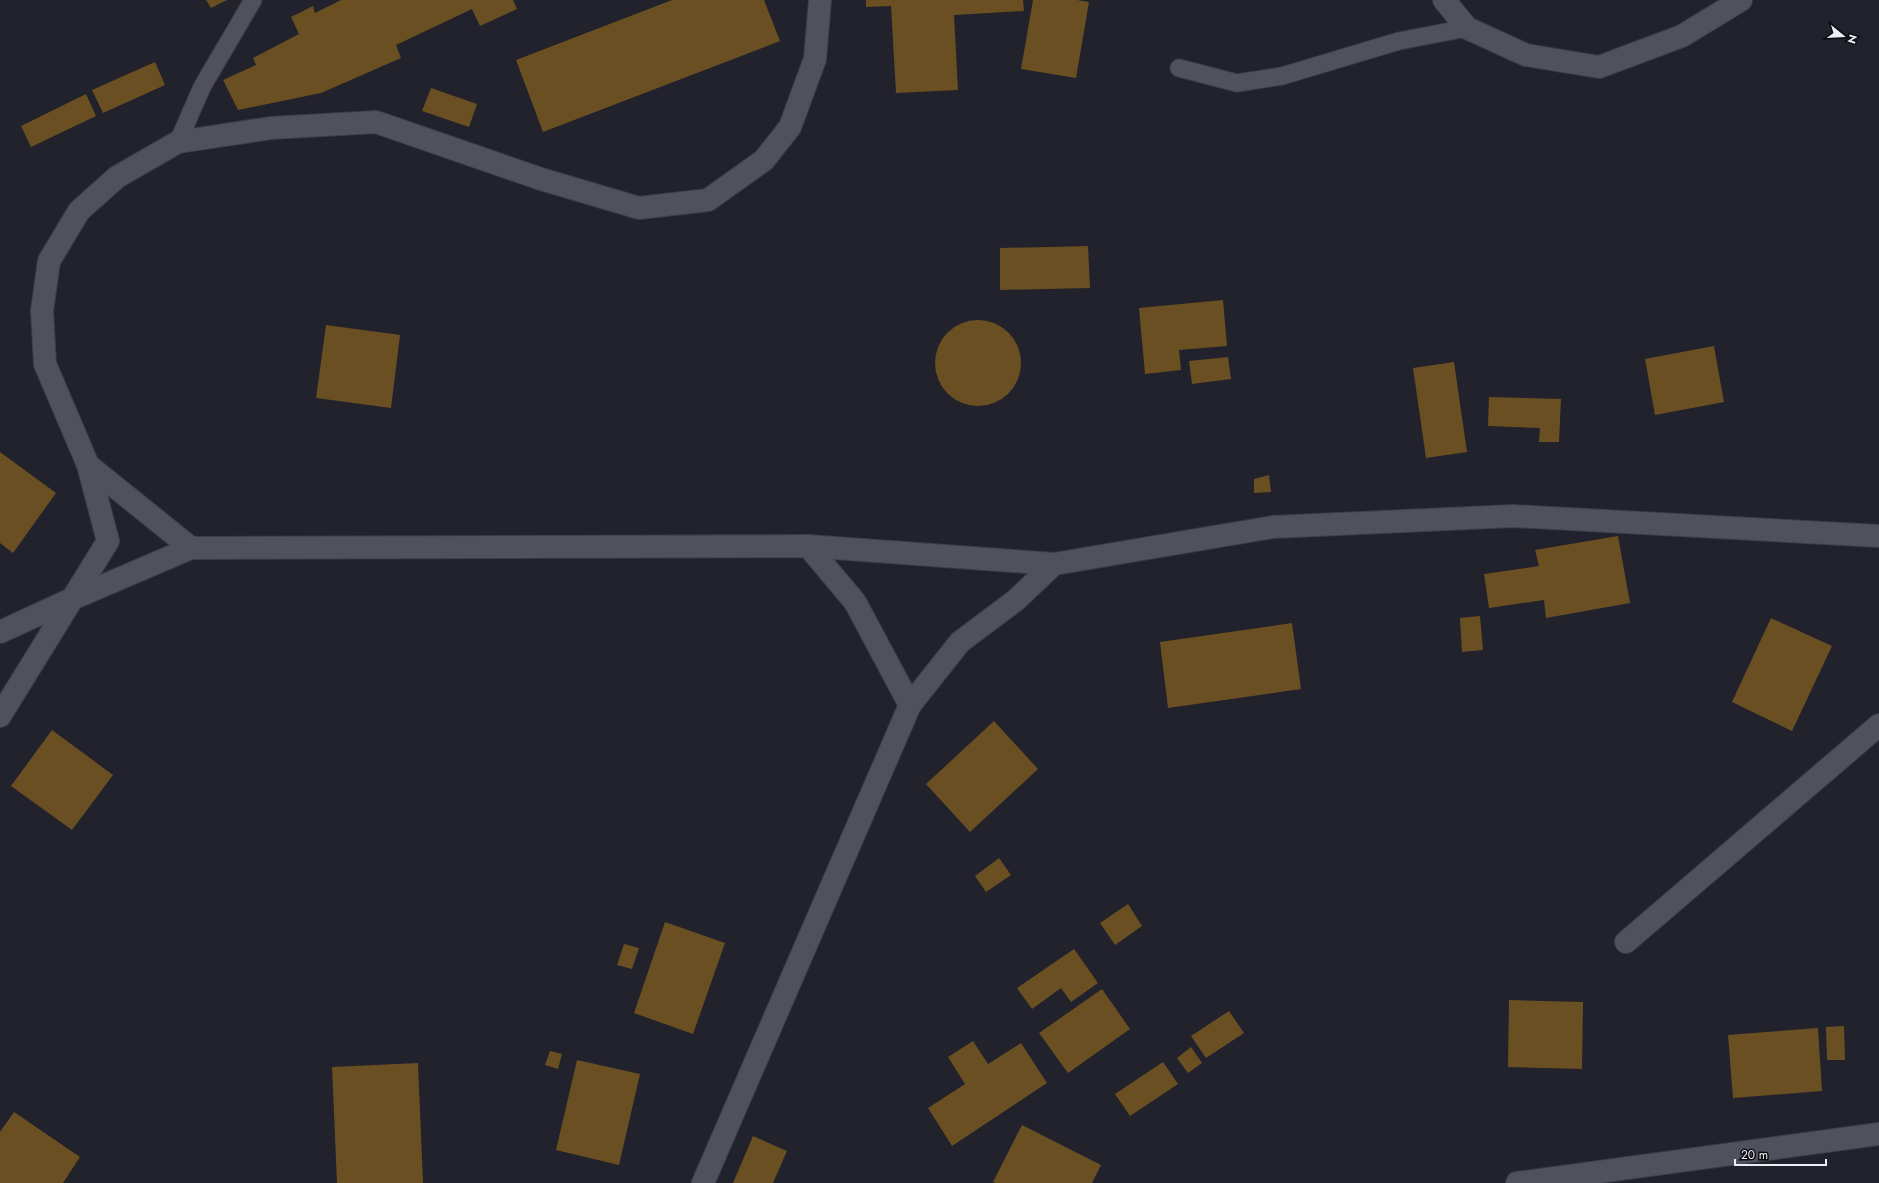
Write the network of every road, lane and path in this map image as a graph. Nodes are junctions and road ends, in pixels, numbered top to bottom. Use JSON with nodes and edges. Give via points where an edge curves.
{"nodes":[{"id":1,"x":253,"y":0,"type":"edge"},
{"id":2,"x":820,"y":0,"type":"edge"},
{"id":3,"x":1444,"y":0,"type":"edge"},
{"id":4,"x":1741,"y":0,"type":"edge"},
{"id":5,"x":1467,"y":28,"type":"junction"},
{"id":6,"x":1179,"y":68,"type":"dead end"},
{"id":7,"x":178,"y":142,"type":"junction"},
{"id":8,"x":88,"y":465,"type":"junction"},
{"id":9,"x":1879,"y":536,"type":"edge"},
{"id":10,"x":808,"y":546,"type":"junction"},
{"id":11,"x":192,"y":548,"type":"junction"},
{"id":12,"x":1054,"y":564,"type":"junction"},
{"id":13,"x":72,"y":599,"type":"junction"},
{"id":14,"x":0,"y":632,"type":"edge"},
{"id":15,"x":910,"y":705,"type":"junction"},
{"id":16,"x":0,"y":716,"type":"edge"},
{"id":17,"x":1879,"y":725,"type":"edge"},
{"id":18,"x":1626,"y":942,"type":"dead end"},
{"id":19,"x":1879,"y":1134,"type":"edge"},
{"id":20,"x":702,"y":1183,"type":"edge"},
{"id":21,"x":1517,"y":1183,"type":"edge"}],
"edges":[{"from":1,"to":7,"type":"lane","via":[[202,87]]},
{"from":2,"to":7,"type":"street","via":[[815,59],[790,127],[764,160],[708,200],[639,208],[541,179],[376,122],[271,128]]},
{"from":3,"to":5,"type":"street"},
{"from":4,"to":5,"type":"street","via":[[1682,36],[1599,67],[1526,55]]},
{"from":5,"to":6,"type":"lane","via":[[1399,41],[1282,76],[1237,83]]},
{"from":7,"to":8,"type":"street","via":[[117,177],[85,206],[49,261],[42,311],[45,364]]},
{"from":8,"to":11,"type":"street"},
{"from":8,"to":13,"type":"street","via":[[108,541]]},
{"from":9,"to":12,"type":"street","via":[[1513,516],[1273,527]]},
{"from":10,"to":11,"type":"street"},
{"from":10,"to":12,"type":"street"},
{"from":10,"to":15,"type":"street","via":[[855,602]]},
{"from":11,"to":13,"type":"street"},
{"from":12,"to":15,"type":"street","via":[[1016,600],[960,642]]},
{"from":13,"to":14,"type":"street"},
{"from":13,"to":16,"type":"street"},
{"from":15,"to":20,"type":"street"},
{"from":17,"to":18,"type":"street"},
{"from":19,"to":21,"type":"street"}]}
